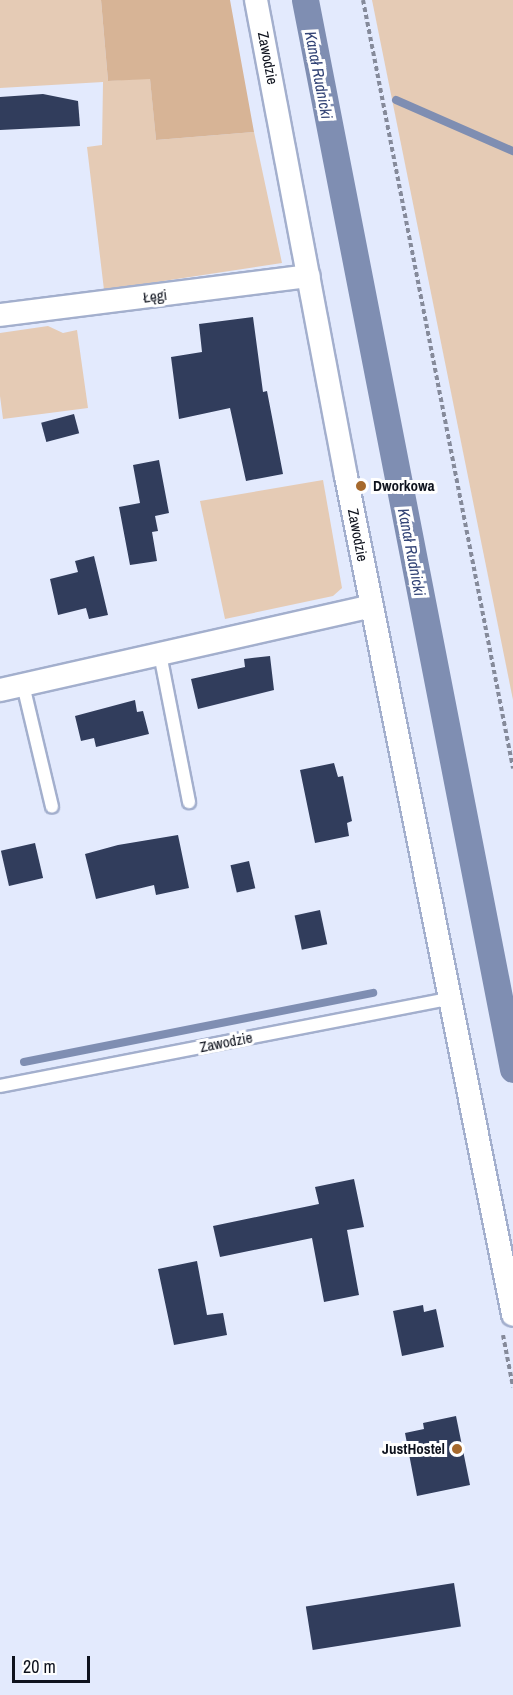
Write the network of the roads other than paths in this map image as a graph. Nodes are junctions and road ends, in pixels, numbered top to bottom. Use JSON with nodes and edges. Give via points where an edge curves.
{"nodes":[{"id":1,"x":256,"y":0,"type":"edge"},
{"id":2,"x":309,"y":276,"type":"junction"},
{"id":3,"x":0,"y":315,"type":"edge"},
{"id":4,"x":372,"y":606,"type":"junction"},
{"id":5,"x":160,"y":654,"type":"junction"},
{"id":6,"x":23,"y":685,"type":"junction"},
{"id":7,"x":0,"y":690,"type":"edge"},
{"id":8,"x":189,"y":802,"type":"dead end"},
{"id":9,"x":52,"y":807,"type":"dead end"},
{"id":10,"x":452,"y":999,"type":"junction"},
{"id":11,"x":0,"y":1086,"type":"edge"},
{"id":12,"x":507,"y":1322,"type":"edge"}],
"edges":[{"from":1,"to":2,"type":"street","name":"Zawodzie"},
{"from":2,"to":3,"type":"street","name":"Łęgi"},
{"from":2,"to":4,"type":"street","name":"Zawodzie"},
{"from":4,"to":5,"type":"street"},
{"from":4,"to":10,"type":"street","name":"Zawodzie"},
{"from":5,"to":6,"type":"street"},
{"from":5,"to":8,"type":"lane"},
{"from":6,"to":7,"type":"street"},
{"from":6,"to":9,"type":"lane"},
{"from":10,"to":11,"type":"lane","name":"Zawodzie"},
{"from":10,"to":12,"type":"street","name":"Zawodzie"}]}
